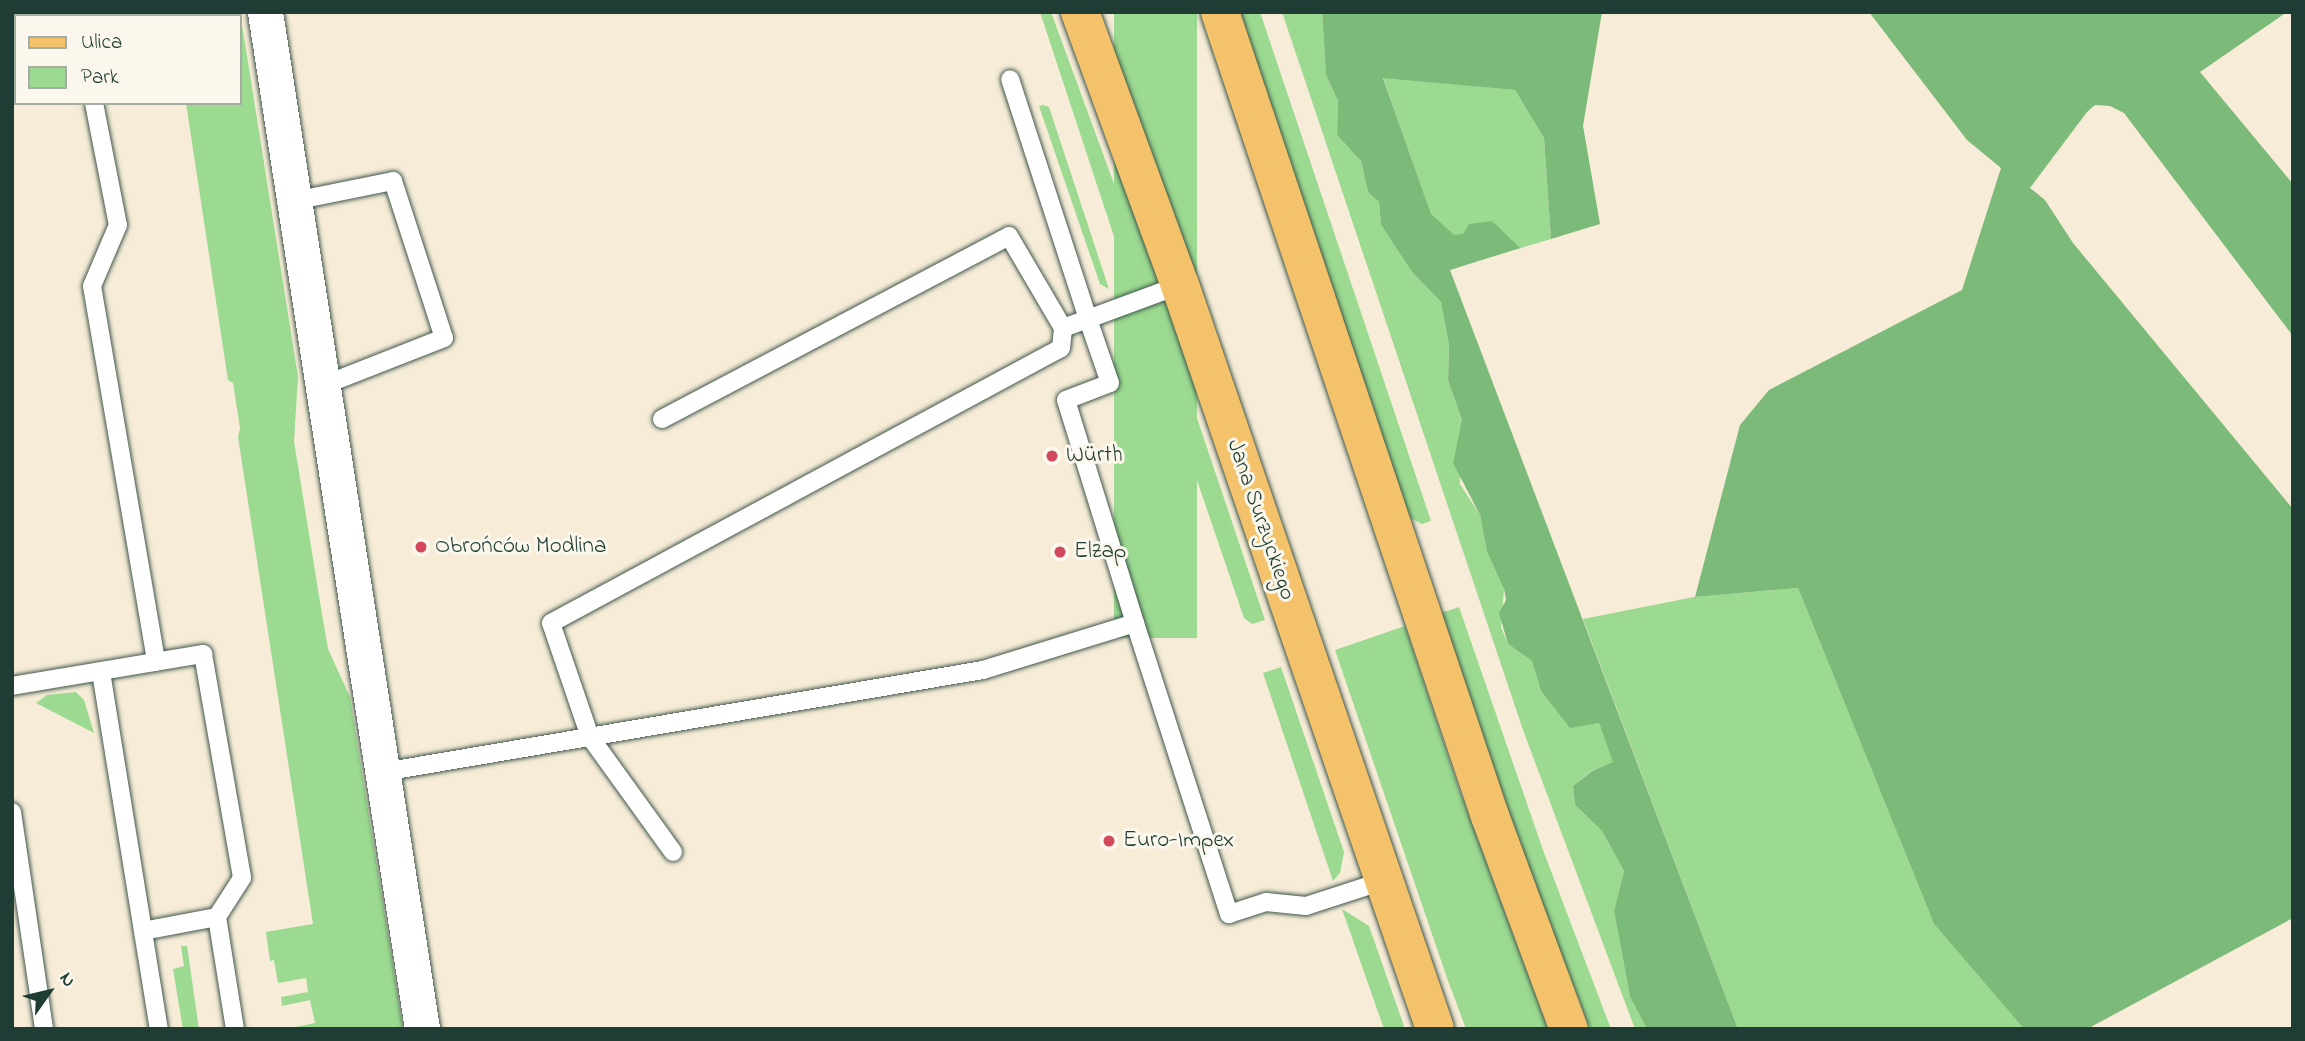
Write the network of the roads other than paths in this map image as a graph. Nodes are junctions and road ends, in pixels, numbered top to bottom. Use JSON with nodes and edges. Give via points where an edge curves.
{"nodes":[{"id":1,"x":265,"y":12,"type":"edge"},
{"id":2,"x":1080,"y":12,"type":"edge"},
{"id":3,"x":1220,"y":12,"type":"edge"},
{"id":4,"x":1010,"y":79,"type":"dead end"},
{"id":5,"x":94,"y":105,"type":"edge"},
{"id":6,"x":294,"y":201,"type":"junction"},
{"id":7,"x":1180,"y":285,"type":"junction"},
{"id":8,"x":1088,"y":319,"type":"junction"},
{"id":9,"x":1063,"y":328,"type":"junction"},
{"id":10,"x":324,"y":385,"type":"junction"},
{"id":11,"x":662,"y":419,"type":"dead end"},
{"id":12,"x":1135,"y":623,"type":"junction"},
{"id":13,"x":156,"y":662,"type":"junction"},
{"id":14,"x":101,"y":671,"type":"junction"},
{"id":15,"x":12,"y":686,"type":"edge"},
{"id":16,"x":590,"y":737,"type":"junction"},
{"id":17,"x":383,"y":772,"type":"junction"},
{"id":18,"x":12,"y":812,"type":"edge"},
{"id":19,"x":673,"y":852,"type":"dead end"},
{"id":20,"x":1383,"y":881,"type":"junction"},
{"id":21,"x":217,"y":917,"type":"junction"},
{"id":22,"x":143,"y":931,"type":"junction"},
{"id":23,"x":44,"y":1029,"type":"edge"},
{"id":24,"x":159,"y":1029,"type":"edge"},
{"id":25,"x":235,"y":1029,"type":"edge"},
{"id":26,"x":422,"y":1029,"type":"edge"},
{"id":27,"x":1435,"y":1029,"type":"edge"},
{"id":28,"x":1569,"y":1029,"type":"edge"}],
"edges":[{"from":1,"to":6,"type":"street"},
{"from":2,"to":7,"type":"main road","name":"Jana Surzyckiego"},
{"from":3,"to":28,"type":"main road","via":[[1485,803]]},
{"from":4,"to":8,"type":"lane"},
{"from":5,"to":13,"type":"lane","via":[[118,225],[92,286]]},
{"from":6,"to":10,"type":"street"},
{"from":6,"to":10,"type":"lane","via":[[393,181],[444,338]]},
{"from":7,"to":8,"type":"lane"},
{"from":7,"to":20,"type":"main road","name":"Jana Surzyckiego"},
{"from":8,"to":9,"type":"lane"},
{"from":8,"to":12,"type":"lane","via":[[1110,383],[1066,400]]},
{"from":9,"to":11,"type":"lane","via":[[1009,236]]},
{"from":9,"to":16,"type":"lane","via":[[1061,348],[551,622]]},
{"from":10,"to":17,"type":"street"},
{"from":12,"to":16,"type":"lane","via":[[983,670]]},
{"from":12,"to":20,"type":"lane","via":[[1229,914],[1266,902],[1306,906]]},
{"from":13,"to":14,"type":"lane"},
{"from":13,"to":21,"type":"lane","via":[[203,654],[242,878]]},
{"from":14,"to":15,"type":"lane"},
{"from":14,"to":22,"type":"lane"},
{"from":16,"to":17,"type":"lane"},
{"from":16,"to":19,"type":"lane"},
{"from":17,"to":26,"type":"street"},
{"from":18,"to":23,"type":"lane"},
{"from":20,"to":27,"type":"main road","name":"Jana Surzyckiego"},
{"from":21,"to":22,"type":"lane"},
{"from":21,"to":25,"type":"lane"},
{"from":22,"to":24,"type":"lane"}]}
